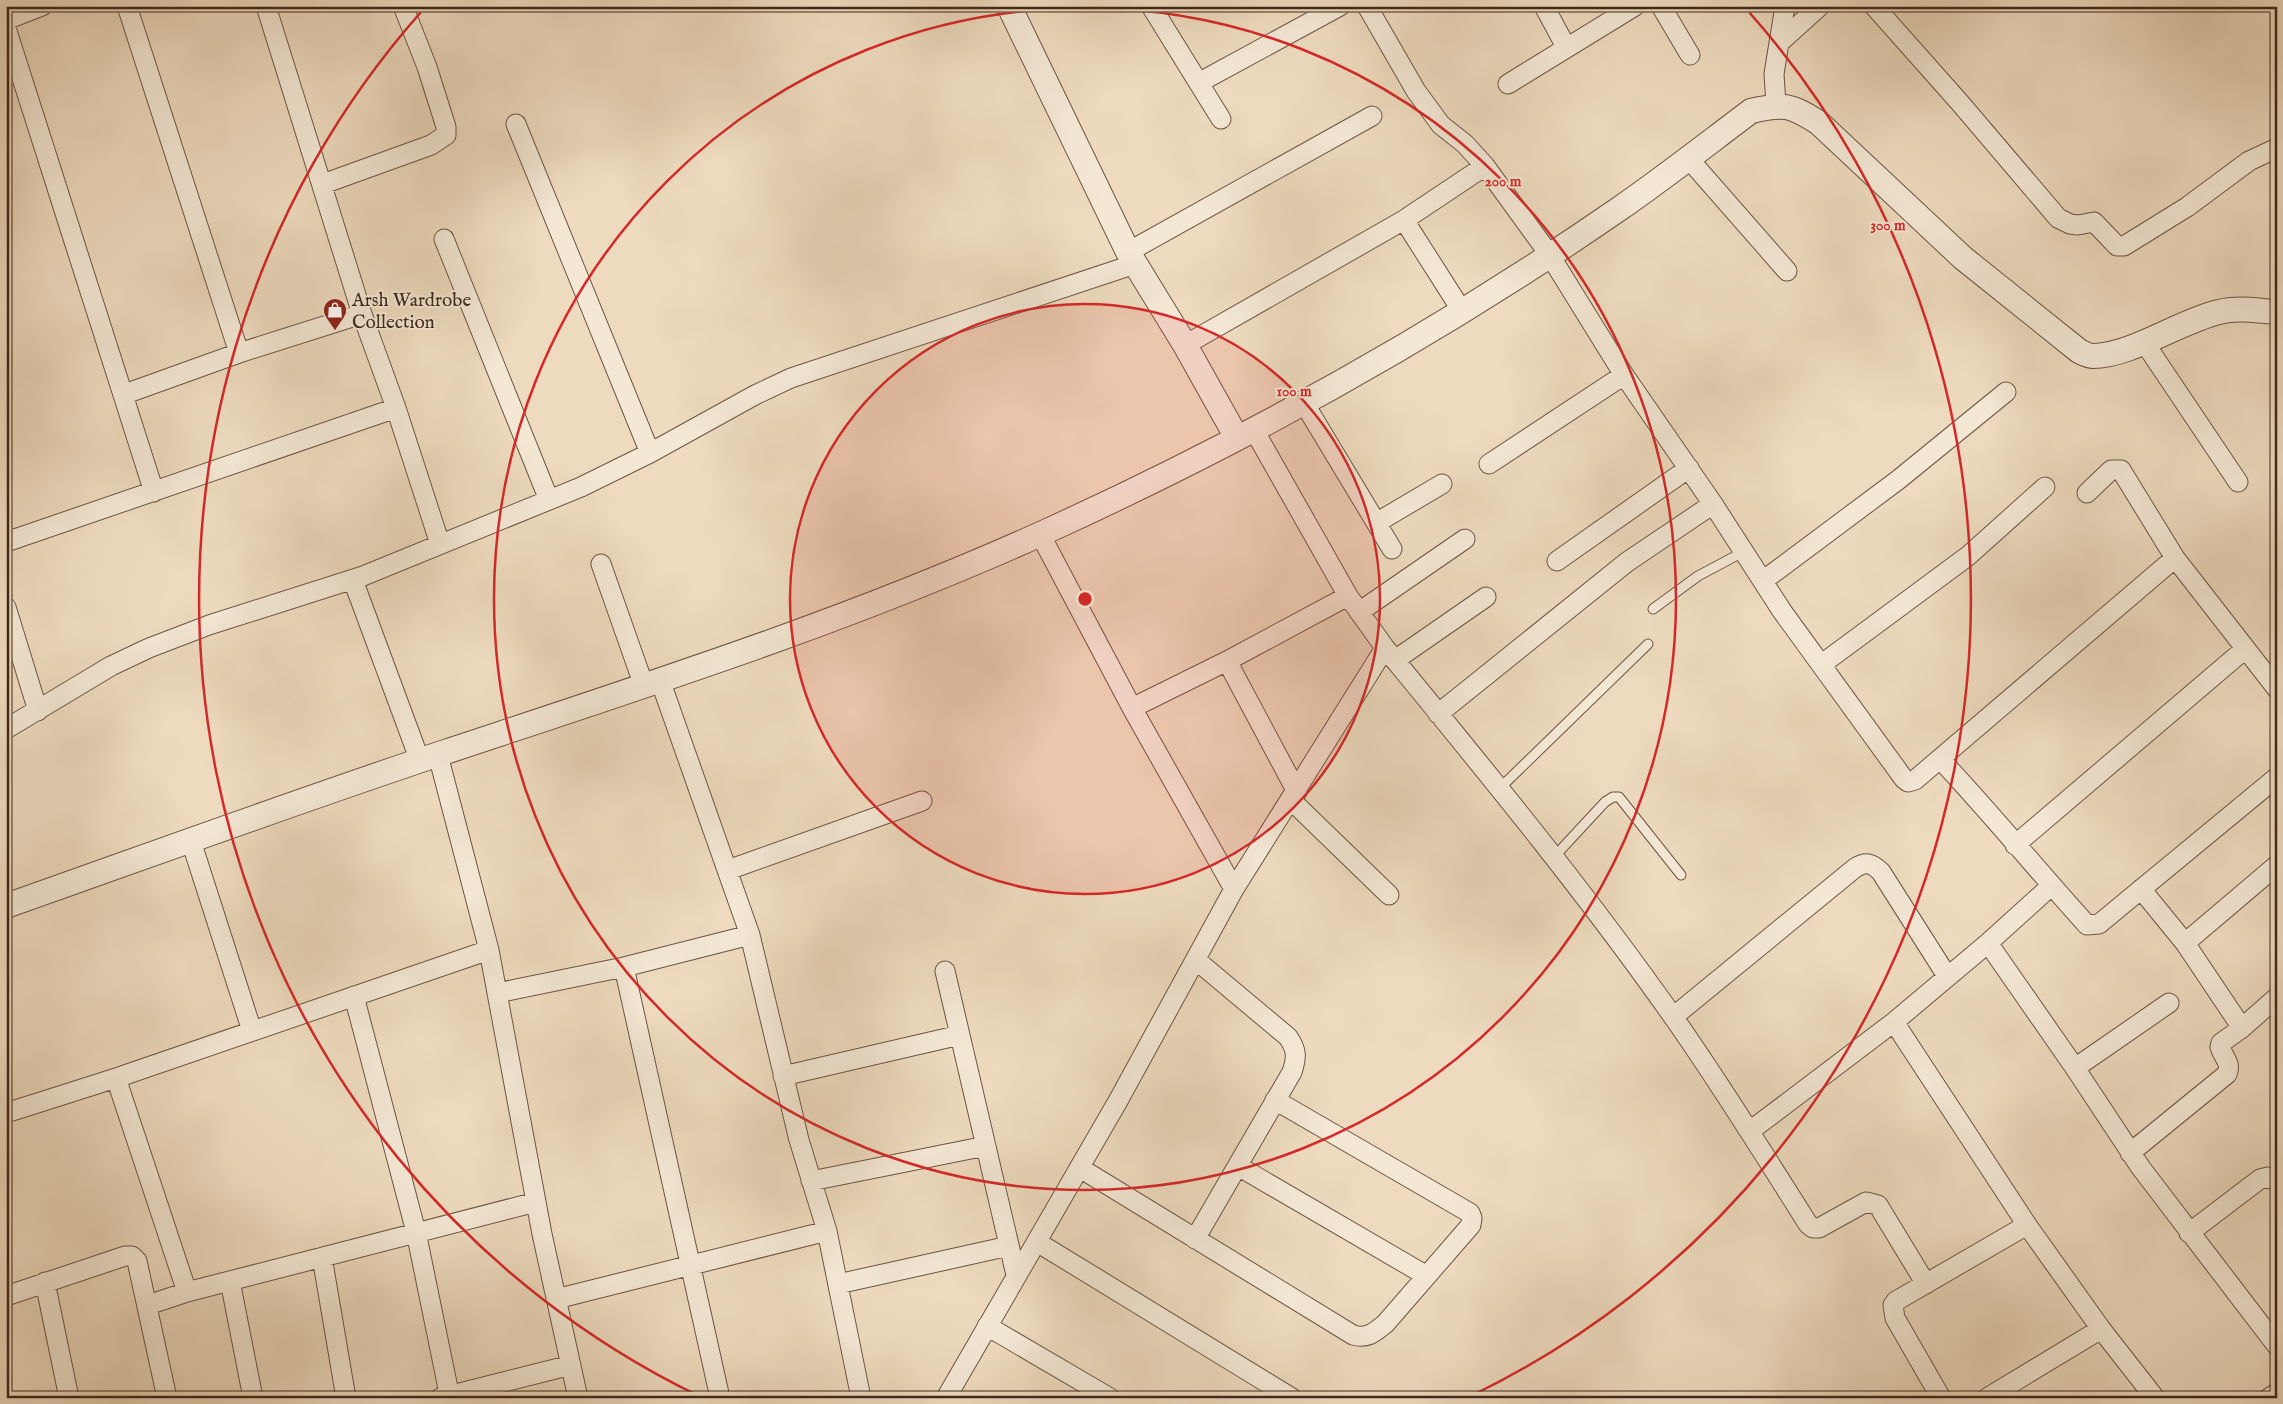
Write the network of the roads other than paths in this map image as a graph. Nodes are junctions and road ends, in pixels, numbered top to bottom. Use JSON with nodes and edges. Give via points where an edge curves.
{"nodes":[{"id":1,"x":42,"y":6,"type":"edge"},
{"id":2,"x":127,"y":6,"type":"edge"},
{"id":3,"x":267,"y":6,"type":"edge"},
{"id":4,"x":403,"y":6,"type":"edge"},
{"id":5,"x":1009,"y":6,"type":"edge"},
{"id":6,"x":1151,"y":6,"type":"edge"},
{"id":7,"x":1340,"y":6,"type":"edge"},
{"id":8,"x":1367,"y":6,"type":"edge"},
{"id":9,"x":1544,"y":6,"type":"edge"},
{"id":10,"x":1635,"y":6,"type":"edge"},
{"id":11,"x":1661,"y":6,"type":"edge"},
{"id":12,"x":1785,"y":6,"type":"edge"},
{"id":13,"x":1820,"y":6,"type":"edge"},
{"id":14,"x":1874,"y":6,"type":"edge"},
{"id":15,"x":6,"y":20,"type":"edge"},
{"id":16,"x":6,"y":28,"type":"edge"},
{"id":17,"x":1779,"y":44,"type":"junction"},
{"id":18,"x":1566,"y":47,"type":"junction"},
{"id":19,"x":1690,"y":55,"type":"dead end"},
{"id":20,"x":1200,"y":82,"type":"junction"},
{"id":21,"x":1508,"y":84,"type":"dead end"},
{"id":22,"x":1776,"y":105,"type":"junction"},
{"id":23,"x":1372,"y":116,"type":"dead end"},
{"id":24,"x":1221,"y":119,"type":"dead end"},
{"id":25,"x":516,"y":124,"type":"dead end"},
{"id":26,"x":2277,"y":148,"type":"edge"},
{"id":27,"x":1688,"y":158,"type":"junction"},
{"id":28,"x":1485,"y":166,"type":"junction"},
{"id":29,"x":323,"y":184,"type":"junction"},
{"id":30,"x":1404,"y":220,"type":"junction"},
{"id":31,"x":444,"y":239,"type":"dead end"},
{"id":32,"x":1549,"y":254,"type":"junction"},
{"id":33,"x":1132,"y":258,"type":"junction"},
{"id":34,"x":1787,"y":271,"type":"dead end"},
{"id":35,"x":1462,"y":311,"type":"junction"},
{"id":36,"x":2277,"y":312,"type":"edge"},
{"id":37,"x":362,"y":314,"type":"junction"},
{"id":38,"x":2144,"y":342,"type":"junction"},
{"id":39,"x":1185,"y":346,"type":"junction"},
{"id":40,"x":239,"y":353,"type":"junction"},
{"id":41,"x":1624,"y":375,"type":"junction"},
{"id":42,"x":2006,"y":392,"type":"dead end"},
{"id":43,"x":125,"y":394,"type":"junction"},
{"id":44,"x":1304,"y":403,"type":"junction"},
{"id":45,"x":396,"y":408,"type":"junction"},
{"id":46,"x":1245,"y":434,"type":"junction"},
{"id":47,"x":650,"y":453,"type":"junction"},
{"id":48,"x":1489,"y":464,"type":"dead end"},
{"id":49,"x":1689,"y":468,"type":"junction"},
{"id":50,"x":2238,"y":482,"type":"dead end"},
{"id":51,"x":1442,"y":484,"type":"dead end"},
{"id":52,"x":2045,"y":487,"type":"dead end"},
{"id":53,"x":154,"y":492,"type":"junction"},
{"id":54,"x":2087,"y":492,"type":"dead end"},
{"id":55,"x":548,"y":500,"type":"junction"},
{"id":56,"x":1713,"y":504,"type":"junction"},
{"id":57,"x":1376,"y":523,"type":"junction"},
{"id":58,"x":1040,"y":534,"type":"junction"},
{"id":59,"x":1465,"y":539,"type":"dead end"},
{"id":60,"x":6,"y":542,"type":"edge"},
{"id":61,"x":440,"y":544,"type":"junction"},
{"id":62,"x":1392,"y":549,"type":"dead end"},
{"id":63,"x":1745,"y":551,"type":"junction"},
{"id":64,"x":2175,"y":558,"type":"junction"},
{"id":65,"x":1557,"y":561,"type":"dead end"},
{"id":66,"x":601,"y":564,"type":"dead end"},
{"id":67,"x":352,"y":580,"type":"junction"},
{"id":68,"x":1764,"y":580,"type":"junction"},
{"id":69,"x":1348,"y":596,"type":"junction"},
{"id":70,"x":1486,"y":597,"type":"dead end"},
{"id":71,"x":6,"y":607,"type":"edge"},
{"id":72,"x":1653,"y":610,"type":"dead end"},
{"id":73,"x":1359,"y":612,"type":"junction"},
{"id":74,"x":1648,"y":644,"type":"dead end"},
{"id":75,"x":2245,"y":649,"type":"junction"},
{"id":76,"x":1390,"y":654,"type":"junction"},
{"id":77,"x":1227,"y":661,"type":"junction"},
{"id":78,"x":1822,"y":664,"type":"junction"},
{"id":79,"x":652,"y":683,"type":"junction"},
{"id":80,"x":2277,"y":689,"type":"edge"},
{"id":81,"x":1132,"y":708,"type":"junction"},
{"id":82,"x":38,"y":711,"type":"junction"},
{"id":83,"x":1438,"y":714,"type":"junction"},
{"id":84,"x":6,"y":729,"type":"edge"},
{"id":85,"x":429,"y":758,"type":"junction"},
{"id":86,"x":1940,"y":759,"type":"junction"},
{"id":87,"x":2277,"y":777,"type":"edge"},
{"id":88,"x":1498,"y":789,"type":"junction"},
{"id":89,"x":1294,"y":796,"type":"junction"},
{"id":90,"x":922,"y":801,"type":"dead end"},
{"id":91,"x":191,"y":841,"type":"junction"},
{"id":92,"x":2015,"y":845,"type":"junction"},
{"id":93,"x":1554,"y":857,"type":"junction"},
{"id":94,"x":2277,"y":865,"type":"edge"},
{"id":95,"x":728,"y":870,"type":"junction"},
{"id":96,"x":1681,"y":875,"type":"dead end"},
{"id":97,"x":2051,"y":886,"type":"junction"},
{"id":98,"x":2141,"y":888,"type":"junction"},
{"id":99,"x":1234,"y":890,"type":"junction"},
{"id":100,"x":1388,"y":895,"type":"dead end"},
{"id":101,"x":6,"y":906,"type":"edge"},
{"id":102,"x":750,"y":935,"type":"junction"},
{"id":103,"x":1988,"y":943,"type":"junction"},
{"id":104,"x":2185,"y":943,"type":"junction"},
{"id":105,"x":489,"y":950,"type":"junction"},
{"id":106,"x":1196,"y":960,"type":"junction"},
{"id":107,"x":624,"y":967,"type":"junction"},
{"id":108,"x":945,"y":971,"type":"dead end"},
{"id":109,"x":1947,"y":976,"type":"junction"},
{"id":110,"x":496,"y":993,"type":"junction"},
{"id":111,"x":354,"y":996,"type":"junction"},
{"id":112,"x":2277,"y":998,"type":"edge"},
{"id":113,"x":2169,"y":1003,"type":"dead end"},
{"id":114,"x":1673,"y":1017,"type":"junction"},
{"id":115,"x":1894,"y":1022,"type":"junction"},
{"id":116,"x":2242,"y":1028,"type":"junction"},
{"id":117,"x":252,"y":1031,"type":"junction"},
{"id":118,"x":960,"y":1035,"type":"junction"},
{"id":119,"x":2075,"y":1068,"type":"junction"},
{"id":120,"x":783,"y":1076,"type":"junction"},
{"id":121,"x":116,"y":1078,"type":"junction"},
{"id":122,"x":1276,"y":1100,"type":"junction"},
{"id":123,"x":6,"y":1113,"type":"edge"},
{"id":124,"x":1750,"y":1130,"type":"junction"},
{"id":125,"x":986,"y":1146,"type":"junction"},
{"id":126,"x":2130,"y":1153,"type":"junction"},
{"id":127,"x":1238,"y":1166,"type":"junction"},
{"id":128,"x":1080,"y":1168,"type":"junction"},
{"id":129,"x":812,"y":1181,"type":"junction"},
{"id":130,"x":2277,"y":1181,"type":"edge"},
{"id":131,"x":536,"y":1202,"type":"junction"},
{"id":132,"x":2027,"y":1225,"type":"junction"},
{"id":133,"x":827,"y":1231,"type":"junction"},
{"id":134,"x":416,"y":1232,"type":"junction"},
{"id":135,"x":2190,"y":1233,"type":"junction"},
{"id":136,"x":1195,"y":1239,"type":"junction"},
{"id":137,"x":1037,"y":1242,"type":"junction"},
{"id":138,"x":1009,"y":1246,"type":"junction"},
{"id":139,"x":322,"y":1257,"type":"junction"},
{"id":140,"x":690,"y":1265,"type":"junction"},
{"id":141,"x":1016,"y":1275,"type":"junction"},
{"id":142,"x":1427,"y":1276,"type":"junction"},
{"id":143,"x":230,"y":1281,"type":"junction"},
{"id":144,"x":45,"y":1282,"type":"junction"},
{"id":145,"x":838,"y":1284,"type":"junction"},
{"id":146,"x":1926,"y":1284,"type":"junction"},
{"id":147,"x":187,"y":1292,"type":"junction"},
{"id":148,"x":6,"y":1296,"type":"edge"},
{"id":149,"x":556,"y":1299,"type":"junction"},
{"id":150,"x":148,"y":1305,"type":"junction"},
{"id":151,"x":987,"y":1326,"type":"junction"},
{"id":152,"x":2101,"y":1329,"type":"junction"},
{"id":153,"x":2277,"y":1346,"type":"edge"},
{"id":154,"x":571,"y":1365,"type":"junction"},
{"id":155,"x":1266,"y":1391,"type":"edge"},
{"id":156,"x":2277,"y":1393,"type":"edge"},
{"id":157,"x":447,"y":1397,"type":"edge"},
{"id":158,"x":68,"y":1398,"type":"edge"},
{"id":159,"x":167,"y":1398,"type":"edge"},
{"id":160,"x":253,"y":1398,"type":"edge"},
{"id":161,"x":346,"y":1398,"type":"edge"},
{"id":162,"x":578,"y":1398,"type":"edge"},
{"id":163,"x":720,"y":1398,"type":"edge"},
{"id":164,"x":861,"y":1398,"type":"edge"},
{"id":165,"x":946,"y":1398,"type":"edge"},
{"id":166,"x":1110,"y":1398,"type":"edge"},
{"id":167,"x":1292,"y":1398,"type":"edge"},
{"id":168,"x":1941,"y":1398,"type":"edge"},
{"id":169,"x":1987,"y":1398,"type":"edge"},
{"id":170,"x":2155,"y":1398,"type":"edge"},
{"id":171,"x":2269,"y":1398,"type":"edge"}],
"edges":[{"from":1,"to":15,"type":"street"},
{"from":2,"to":40,"type":"street"},
{"from":3,"to":29,"type":"street"},
{"from":4,"to":29,"type":"street","via":[[427,67],[446,135],[431,145]]},
{"from":5,"to":33,"type":"street"},
{"from":6,"to":20,"type":"street"},
{"from":7,"to":20,"type":"street"},
{"from":8,"to":28,"type":"street","via":[[1416,91],[1436,118]]},
{"from":9,"to":18,"type":"street"},
{"from":10,"to":18,"type":"street"},
{"from":11,"to":19,"type":"street"},
{"from":12,"to":17,"type":"street"},
{"from":13,"to":17,"type":"street"},
{"from":14,"to":26,"type":"street","via":[[2058,218],[2078,225],[2094,222],[2117,246],[2124,246],[2188,207],[2249,161]]},
{"from":16,"to":43,"type":"street"},
{"from":17,"to":22,"type":"street","via":[[1774,74]]},
{"from":18,"to":21,"type":"street"},
{"from":20,"to":24,"type":"street"},
{"from":22,"to":27,"type":"street","via":[[1751,111]]},
{"from":22,"to":38,"type":"street","via":[[1798,110],[1819,123],[1963,258],[2079,351],[2091,357]]},
{"from":23,"to":33,"type":"street"},
{"from":25,"to":47,"type":"street"},
{"from":27,"to":32,"type":"street"},
{"from":27,"to":34,"type":"street"},
{"from":28,"to":30,"type":"street"},
{"from":28,"to":32,"type":"street"},
{"from":29,"to":37,"type":"street"},
{"from":30,"to":35,"type":"street"},
{"from":30,"to":39,"type":"street"},
{"from":31,"to":55,"type":"street"},
{"from":32,"to":35,"type":"street"},
{"from":32,"to":41,"type":"street"},
{"from":33,"to":39,"type":"street"},
{"from":33,"to":47,"type":"street","via":[[791,378]]},
{"from":35,"to":44,"type":"street"},
{"from":36,"to":38,"type":"street","via":[[2222,311],[2202,316]]},
{"from":37,"to":40,"type":"street"},
{"from":37,"to":45,"type":"street"},
{"from":38,"to":50,"type":"street"},
{"from":39,"to":46,"type":"street"},
{"from":40,"to":43,"type":"street"},
{"from":41,"to":48,"type":"street"},
{"from":41,"to":49,"type":"street"},
{"from":42,"to":68,"type":"street","via":[[1898,480]]},
{"from":43,"to":53,"type":"street"},
{"from":44,"to":46,"type":"street"},
{"from":44,"to":57,"type":"street"},
{"from":45,"to":53,"type":"street"},
{"from":45,"to":61,"type":"street"},
{"from":46,"to":58,"type":"street"},
{"from":46,"to":69,"type":"street"},
{"from":47,"to":55,"type":"street"},
{"from":49,"to":56,"type":"street"},
{"from":49,"to":65,"type":"street"},
{"from":51,"to":57,"type":"street"},
{"from":52,"to":78,"type":"street","via":[[1968,556]]},
{"from":53,"to":60,"type":"street"},
{"from":54,"to":64,"type":"street","via":[[2111,470],[2121,470]]},
{"from":55,"to":61,"type":"street"},
{"from":56,"to":63,"type":"street"},
{"from":56,"to":83,"type":"street","via":[[1627,562]]},
{"from":57,"to":62,"type":"street"},
{"from":58,"to":79,"type":"street","via":[[845,616]]},
{"from":58,"to":81,"type":"street"},
{"from":59,"to":73,"type":"street"},
{"from":61,"to":67,"type":"street"},
{"from":63,"to":68,"type":"street"},
{"from":63,"to":72,"type":"lane","via":[[1698,576]]},
{"from":64,"to":75,"type":"street"},
{"from":64,"to":86,"type":"street"},
{"from":66,"to":79,"type":"street"},
{"from":67,"to":82,"type":"street","via":[[209,625],[149,648],[111,666]]},
{"from":67,"to":85,"type":"street"},
{"from":68,"to":78,"type":"street","via":[[1782,611]]},
{"from":69,"to":73,"type":"street"},
{"from":69,"to":77,"type":"street"},
{"from":70,"to":76,"type":"street"},
{"from":71,"to":82,"type":"street"},
{"from":73,"to":76,"type":"street"},
{"from":74,"to":88,"type":"lane"},
{"from":75,"to":80,"type":"street"},
{"from":75,"to":92,"type":"street"},
{"from":76,"to":83,"type":"street"},
{"from":76,"to":89,"type":"street"},
{"from":77,"to":81,"type":"street"},
{"from":77,"to":89,"type":"street"},
{"from":78,"to":86,"type":"street","via":[[1904,779],[1908,782],[1915,780]]},
{"from":79,"to":85,"type":"street"},
{"from":79,"to":95,"type":"street"},
{"from":81,"to":99,"type":"street"},
{"from":82,"to":84,"type":"street"},
{"from":83,"to":88,"type":"street"},
{"from":85,"to":91,"type":"street"},
{"from":85,"to":105,"type":"street"},
{"from":86,"to":92,"type":"street"},
{"from":87,"to":98,"type":"street"},
{"from":88,"to":93,"type":"street"},
{"from":89,"to":99,"type":"street"},
{"from":89,"to":100,"type":"street"},
{"from":90,"to":95,"type":"street"},
{"from":91,"to":101,"type":"street"},
{"from":91,"to":117,"type":"street"},
{"from":92,"to":97,"type":"street"},
{"from":93,"to":96,"type":"lane","via":[[1605,802],[1619,797]]},
{"from":93,"to":114,"type":"street"},
{"from":94,"to":104,"type":"street"},
{"from":95,"to":102,"type":"street"},
{"from":97,"to":98,"type":"street","via":[[2087,924],[2093,926]]},
{"from":97,"to":103,"type":"street"},
{"from":98,"to":104,"type":"street"},
{"from":99,"to":106,"type":"street"},
{"from":102,"to":107,"type":"street"},
{"from":102,"to":120,"type":"street"},
{"from":103,"to":109,"type":"street"},
{"from":103,"to":119,"type":"street"},
{"from":104,"to":116,"type":"street"},
{"from":105,"to":110,"type":"street"},
{"from":105,"to":111,"type":"street"},
{"from":106,"to":122,"type":"street","via":[[1275,1024],[1296,1048],[1297,1058],[1292,1072]]},
{"from":106,"to":128,"type":"street"},
{"from":107,"to":110,"type":"street"},
{"from":107,"to":140,"type":"street"},
{"from":108,"to":118,"type":"street"},
{"from":109,"to":114,"type":"street","via":[[1881,872],[1873,864],[1864,863]]},
{"from":109,"to":115,"type":"street"},
{"from":110,"to":131,"type":"street"},
{"from":111,"to":117,"type":"street"},
{"from":111,"to":134,"type":"street"},
{"from":112,"to":116,"type":"street"},
{"from":113,"to":119,"type":"street"},
{"from":114,"to":124,"type":"street"},
{"from":115,"to":124,"type":"street"},
{"from":115,"to":132,"type":"street"},
{"from":116,"to":126,"type":"street","via":[[2221,1043],[2230,1068],[2227,1074]]},
{"from":117,"to":121,"type":"street"},
{"from":118,"to":120,"type":"street"},
{"from":118,"to":125,"type":"street"},
{"from":119,"to":126,"type":"street"},
{"from":120,"to":129,"type":"street","via":[[798,1140]]},
{"from":121,"to":123,"type":"street"},
{"from":121,"to":147,"type":"street"},
{"from":122,"to":127,"type":"street"},
{"from":122,"to":142,"type":"street","via":[[1470,1213],[1471,1225]]},
{"from":124,"to":146,"type":"street","via":[[1808,1224],[1819,1228],[1866,1202],[1878,1205]]},
{"from":125,"to":129,"type":"street"},
{"from":125,"to":138,"type":"street"},
{"from":126,"to":135,"type":"street"},
{"from":127,"to":136,"type":"street"},
{"from":127,"to":142,"type":"street"},
{"from":128,"to":136,"type":"street"},
{"from":128,"to":137,"type":"street"},
{"from":129,"to":133,"type":"street"},
{"from":130,"to":135,"type":"street","via":[[2268,1177],[2260,1179]]},
{"from":131,"to":134,"type":"street"},
{"from":131,"to":149,"type":"street"},
{"from":132,"to":146,"type":"street"},
{"from":132,"to":152,"type":"street"},
{"from":133,"to":140,"type":"street"},
{"from":133,"to":145,"type":"street"},
{"from":134,"to":139,"type":"street"},
{"from":134,"to":157,"type":"street"},
{"from":135,"to":153,"type":"street"},
{"from":136,"to":142,"type":"street","via":[[1352,1335],[1363,1338],[1385,1324]]},
{"from":137,"to":141,"type":"street"},
{"from":137,"to":155,"type":"street"},
{"from":138,"to":141,"type":"street"},
{"from":138,"to":145,"type":"street"},
{"from":139,"to":143,"type":"street"},
{"from":139,"to":161,"type":"street"},
{"from":140,"to":149,"type":"street"},
{"from":140,"to":163,"type":"street"},
{"from":141,"to":151,"type":"street"},
{"from":143,"to":147,"type":"street"},
{"from":143,"to":160,"type":"street"},
{"from":144,"to":148,"type":"street"},
{"from":144,"to":150,"type":"street","via":[[132,1256],[137,1261]]},
{"from":144,"to":158,"type":"street"},
{"from":145,"to":164,"type":"street"},
{"from":146,"to":168,"type":"street","via":[[1896,1301],[1893,1312]]},
{"from":147,"to":150,"type":"street"},
{"from":149,"to":154,"type":"street"},
{"from":150,"to":159,"type":"street"},
{"from":151,"to":165,"type":"street"},
{"from":151,"to":166,"type":"street"},
{"from":152,"to":169,"type":"street"},
{"from":152,"to":170,"type":"street"},
{"from":154,"to":157,"type":"street"},
{"from":154,"to":162,"type":"street"},
{"from":155,"to":167,"type":"street"},
{"from":156,"to":171,"type":"street"}]}
